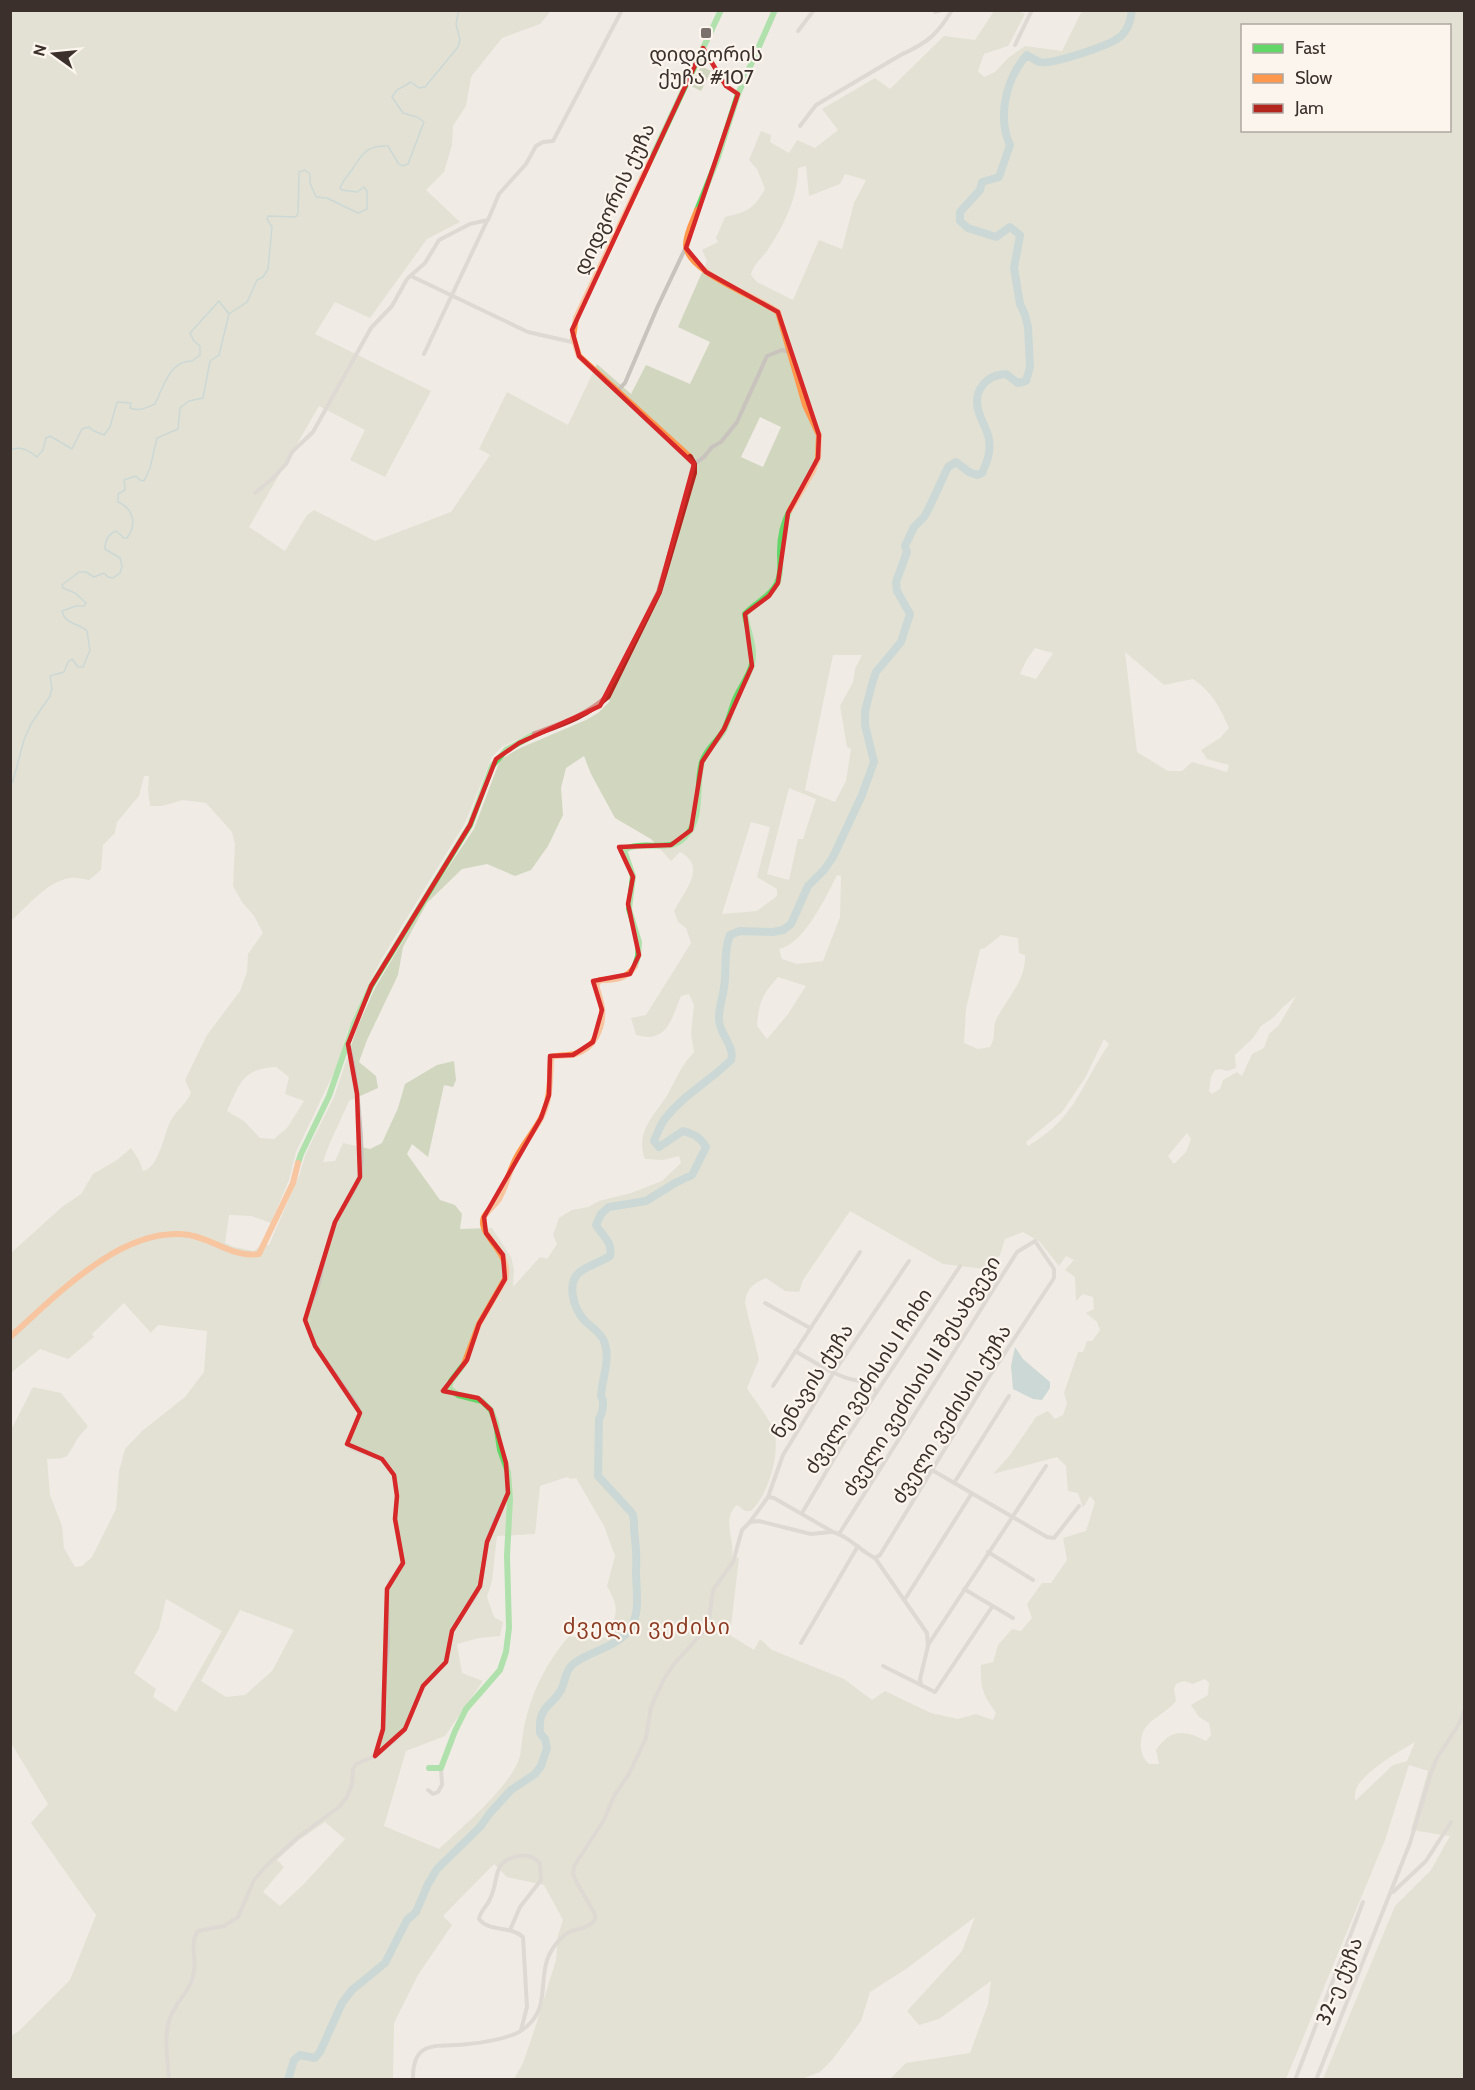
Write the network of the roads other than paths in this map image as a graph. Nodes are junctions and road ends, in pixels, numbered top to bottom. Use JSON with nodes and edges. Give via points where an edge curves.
{"nodes":[{"id":1,"x":622,"y":10,"type":"edge"},
{"id":2,"x":720,"y":10,"type":"edge"},
{"id":3,"x":775,"y":10,"type":"edge"},
{"id":4,"x":814,"y":10,"type":"edge"},
{"id":5,"x":942,"y":10,"type":"edge"},
{"id":6,"x":952,"y":10,"type":"edge"},
{"id":7,"x":1032,"y":10,"type":"edge"},
{"id":8,"x":934,"y":12,"type":"dead end"},
{"id":9,"x":798,"y":31,"type":"dead end"},
{"id":10,"x":1015,"y":45,"type":"dead end"},
{"id":11,"x":703,"y":48,"type":"junction"},
{"id":12,"x":904,"y":53,"type":"junction"},
{"id":13,"x":887,"y":69,"type":"dead end"},
{"id":14,"x":738,"y":94,"type":"junction"},
{"id":15,"x":800,"y":126,"type":"dead end"},
{"id":16,"x":488,"y":220,"type":"junction"},
{"id":17,"x":686,"y":248,"type":"junction"},
{"id":18,"x":411,"y":276,"type":"junction"},
{"id":19,"x":452,"y":296,"type":"junction"},
{"id":20,"x":572,"y":342,"type":"junction"},
{"id":21,"x":790,"y":352,"type":"junction"},
{"id":22,"x":424,"y":354,"type":"dead end"},
{"id":23,"x":616,"y":391,"type":"junction"},
{"id":24,"x":694,"y":464,"type":"junction"},
{"id":25,"x":255,"y":493,"type":"dead end"},
{"id":26,"x":348,"y":1044,"type":"junction"},
{"id":27,"x":1035,"y":1241,"type":"joint"},
{"id":28,"x":860,"y":1252,"type":"dead end"},
{"id":29,"x":909,"y":1261,"type":"dead end"},
{"id":30,"x":960,"y":1266,"type":"dead end"},
{"id":31,"x":765,"y":1303,"type":"dead end"},
{"id":32,"x":810,"y":1328,"type":"junction"},
{"id":33,"x":10,"y":1337,"type":"edge"},
{"id":34,"x":795,"y":1351,"type":"junction"},
{"id":35,"x":834,"y":1372,"type":"junction"},
{"id":36,"x":773,"y":1386,"type":"dead end"},
{"id":37,"x":877,"y":1392,"type":"junction"},
{"id":38,"x":1009,"y":1396,"type":"dead end"},
{"id":39,"x":1046,"y":1466,"type":"dead end"},
{"id":40,"x":932,"y":1470,"type":"junction"},
{"id":41,"x":954,"y":1483,"type":"junction"},
{"id":42,"x":508,"y":1493,"type":"junction"},
{"id":43,"x":972,"y":1493,"type":"junction"},
{"id":44,"x":768,"y":1497,"type":"junction"},
{"id":45,"x":1079,"y":1506,"type":"dead end"},
{"id":46,"x":801,"y":1513,"type":"junction"},
{"id":47,"x":1012,"y":1516,"type":"junction"},
{"id":48,"x":750,"y":1522,"type":"junction"},
{"id":49,"x":833,"y":1532,"type":"junction"},
{"id":50,"x":839,"y":1534,"type":"junction"},
{"id":51,"x":858,"y":1546,"type":"junction"},
{"id":52,"x":988,"y":1552,"type":"junction"},
{"id":53,"x":875,"y":1558,"type":"junction"},
{"id":54,"x":1033,"y":1580,"type":"dead end"},
{"id":55,"x":964,"y":1589,"type":"junction"},
{"id":56,"x":905,"y":1599,"type":"junction"},
{"id":57,"x":992,"y":1607,"type":"junction"},
{"id":58,"x":1013,"y":1618,"type":"dead end"},
{"id":59,"x":801,"y":1643,"type":"dead end"},
{"id":60,"x":927,"y":1646,"type":"junction"},
{"id":61,"x":883,"y":1666,"type":"dead end"},
{"id":62,"x":921,"y":1685,"type":"junction"},
{"id":63,"x":1464,"y":1711,"type":"edge"},
{"id":64,"x":375,"y":1756,"type":"junction"},
{"id":65,"x":429,"y":1768,"type":"dead end"},
{"id":66,"x":441,"y":1768,"type":"junction"},
{"id":67,"x":428,"y":1790,"type":"dead end"},
{"id":68,"x":1451,"y":1822,"type":"dead end"},
{"id":69,"x":1390,"y":1894,"type":"junction"},
{"id":70,"x":1363,"y":1902,"type":"dead end"},
{"id":71,"x":510,"y":1930,"type":"junction"},
{"id":72,"x":521,"y":2031,"type":"junction"},
{"id":73,"x":169,"y":2079,"type":"edge"},
{"id":74,"x":413,"y":2079,"type":"edge"},
{"id":75,"x":1295,"y":2079,"type":"edge"},
{"id":76,"x":1316,"y":2079,"type":"edge"}],
"edges":[{"from":1,"to":16,"type":"street","via":[[553,141],[536,146],[526,164],[499,194]]},
{"from":2,"to":11,"type":"street","name":"დიდგორის ქუჩა"},
{"from":3,"to":14,"type":"street"},
{"from":4,"to":9,"type":"street"},
{"from":5,"to":8,"type":"street"},
{"from":6,"to":12,"type":"street","via":[[930,39]]},
{"from":7,"to":10,"type":"street"},
{"from":11,"to":14,"type":"street","via":[[726,86]]},
{"from":11,"to":20,"type":"street","name":"დიდგორის ქუჩა","via":[[576,318]]},
{"from":12,"to":13,"type":"street"},
{"from":12,"to":15,"type":"street","via":[[816,105]]},
{"from":14,"to":17,"type":"street","via":[[687,235]]},
{"from":16,"to":18,"type":"street","via":[[470,224],[439,240],[425,263]]},
{"from":16,"to":19,"type":"street"},
{"from":17,"to":21,"type":"street","via":[[694,263],[706,272],[768,303],[778,312]]},
{"from":17,"to":23,"type":"street","via":[[625,383]]},
{"from":18,"to":19,"type":"street"},
{"from":18,"to":25,"type":"street","via":[[392,306],[371,328],[314,432]]},
{"from":19,"to":20,"type":"street","via":[[537,335]]},
{"from":19,"to":22,"type":"street"},
{"from":20,"to":23,"type":"street","via":[[579,356]]},
{"from":21,"to":24,"type":"street","via":[[782,350],[767,356],[737,422],[721,442]]},
{"from":21,"to":42,"type":"street","via":[[805,405],[819,435],[818,458],[782,530],[778,583],[769,596],[745,614],[752,666],[724,729],[702,762],[691,830],[684,840],[671,845],[629,845],[624,850],[633,877],[628,904],[638,936],[635,967],[620,979],[600,980],[596,985],[602,1010],[593,1042],[573,1054],[551,1057],[549,1095],[541,1118],[516,1158],[499,1199],[484,1217],[483,1226],[503,1255],[507,1272],[479,1324],[467,1360],[449,1388],[457,1395],[485,1402],[491,1410],[509,1476]]},
{"from":23,"to":24,"type":"street"},
{"from":24,"to":26,"type":"street","via":[[659,592],[608,696],[589,714],[519,743],[496,759],[470,825],[371,986]]},
{"from":26,"to":33,"type":"street","via":[[259,1254],[246,1255],[189,1235],[157,1235],[102,1260]]},
{"from":26,"to":64,"type":"street","via":[[357,1094],[362,1165],[360,1177],[335,1222],[305,1320],[315,1346],[360,1413],[347,1444],[382,1460],[394,1475],[395,1519],[404,1563],[387,1588],[383,1729]]},
{"from":27,"to":40,"type":"street","name":"ძველი ვეძისის ქუჩა","via":[[1054,1269],[1054,1278]]},
{"from":27,"to":50,"type":"street","name":"ძველი ვეძისის II შესახვევი","via":[[1017,1252]]},
{"from":28,"to":32,"type":"street"},
{"from":29,"to":35,"type":"street","name":"ნენავის ქუჩა"},
{"from":30,"to":37,"type":"street","name":"ძველი ვეძისის I ჩიხი"},
{"from":31,"to":32,"type":"street"},
{"from":32,"to":34,"type":"street"},
{"from":34,"to":35,"type":"street"},
{"from":34,"to":36,"type":"street"},
{"from":35,"to":37,"type":"street","via":[[864,1382]]},
{"from":35,"to":44,"type":"street","name":"ნენავის ქუჩა","via":[[783,1455]]},
{"from":37,"to":46,"type":"street","name":"ძველი ვეძისის I ჩიხი"},
{"from":38,"to":41,"type":"street"},
{"from":39,"to":47,"type":"street"},
{"from":40,"to":41,"type":"street"},
{"from":40,"to":53,"type":"street","name":"ძველი ვეძისის ქუჩა","via":[[885,1549]]},
{"from":41,"to":43,"type":"street"},
{"from":42,"to":64,"type":"street","via":[[487,1542],[480,1586],[452,1631],[446,1662],[423,1686],[401,1734]]},
{"from":42,"to":66,"type":"street","via":[[508,1646],[494,1679],[466,1709]]},
{"from":43,"to":47,"type":"street"},
{"from":43,"to":56,"type":"street"},
{"from":44,"to":46,"type":"street"},
{"from":44,"to":48,"type":"street","name":"ნენავის ქუჩა"},
{"from":45,"to":47,"type":"street","via":[[1054,1538]]},
{"from":46,"to":49,"type":"street"},
{"from":47,"to":52,"type":"street"},
{"from":48,"to":49,"type":"street","via":[[771,1523],[811,1534]]},
{"from":48,"to":72,"type":"street","via":[[742,1530],[733,1562],[713,1590],[705,1630],[664,1679],[651,1707],[646,1738],[629,1774],[574,1866],[573,1875],[595,1920],[557,1942],[545,1970],[543,2001]]},
{"from":49,"to":50,"type":"street"},
{"from":50,"to":51,"type":"street"},
{"from":51,"to":53,"type":"street"},
{"from":51,"to":59,"type":"street"},
{"from":52,"to":54,"type":"street"},
{"from":52,"to":55,"type":"street"},
{"from":53,"to":56,"type":"street"},
{"from":55,"to":57,"type":"street"},
{"from":55,"to":60,"type":"street"},
{"from":56,"to":60,"type":"street","via":[[927,1634]]},
{"from":57,"to":58,"type":"street"},
{"from":57,"to":62,"type":"street","via":[[935,1692]]},
{"from":60,"to":62,"type":"street"},
{"from":61,"to":62,"type":"street"},
{"from":63,"to":69,"type":"street","name":"32-ე ქუჩა","via":[[1460,1724],[1437,1758]]},
{"from":64,"to":73,"type":"street","via":[[356,1764],[347,1797],[339,1807],[297,1838],[254,1880],[238,1917],[224,1926],[198,1931],[194,1936],[194,1975],[167,2030]]},
{"from":65,"to":66,"type":"street"},
{"from":66,"to":67,"type":"street","via":[[442,1785],[438,1792]]},
{"from":68,"to":69,"type":"street","via":[[1426,1861]]},
{"from":69,"to":76,"type":"street","name":"32-ე ქუჩა"},
{"from":70,"to":75,"type":"street"},
{"from":71,"to":71,"type":"street","via":[[520,1906],[541,1880],[540,1863],[534,1857],[507,1858],[500,1864],[490,1900],[481,1910],[479,1919],[483,1924]]},
{"from":71,"to":72,"type":"street","via":[[523,1937],[526,2007]]},
{"from":72,"to":74,"type":"street","via":[[467,2045],[435,2045],[417,2057]]}]}
